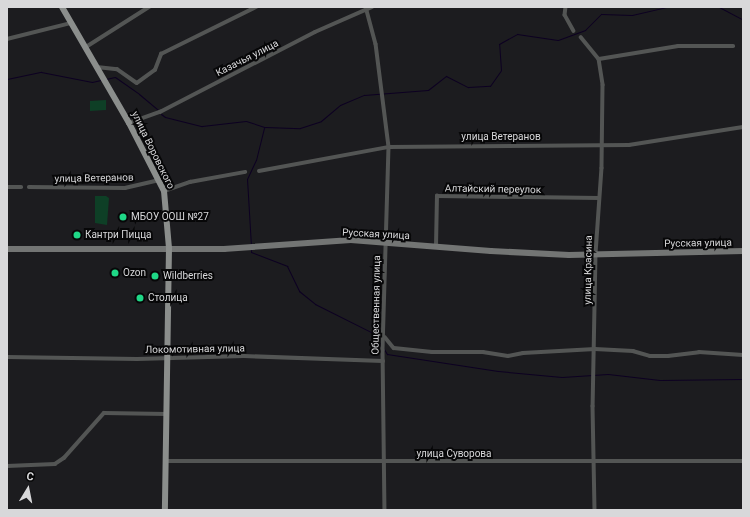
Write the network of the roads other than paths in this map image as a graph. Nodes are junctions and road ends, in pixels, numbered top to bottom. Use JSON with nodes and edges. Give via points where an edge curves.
{"nodes":[{"id":1,"x":62,"y":7,"type":"edge"},
{"id":2,"x":149,"y":7,"type":"edge"},
{"id":3,"x":256,"y":7,"type":"edge"},
{"id":4,"x":372,"y":7,"type":"edge"},
{"id":5,"x":566,"y":7,"type":"edge"},
{"id":6,"x":367,"y":8,"type":"edge"},
{"id":7,"x":71,"y":23,"type":"junction"},
{"id":8,"x":574,"y":31,"type":"dead end"},
{"id":9,"x":581,"y":37,"type":"dead end"},
{"id":10,"x":7,"y":39,"type":"edge"},
{"id":11,"x":733,"y":46,"type":"dead end"},
{"id":12,"x":86,"y":47,"type":"junction"},
{"id":13,"x":599,"y":59,"type":"junction"},
{"id":14,"x":97,"y":67,"type":"junction"},
{"id":15,"x":130,"y":123,"type":"junction"},
{"id":16,"x":743,"y":128,"type":"edge"},
{"id":17,"x":601,"y":145,"type":"junction"},
{"id":18,"x":389,"y":147,"type":"junction"},
{"id":19,"x":259,"y":171,"type":"dead end"},
{"id":20,"x":245,"y":172,"type":"dead end"},
{"id":21,"x":159,"y":180,"type":"junction"},
{"id":22,"x":7,"y":187,"type":"edge"},
{"id":23,"x":21,"y":187,"type":"dead end"},
{"id":24,"x":29,"y":187,"type":"dead end"},
{"id":25,"x":164,"y":191,"type":"junction"},
{"id":26,"x":599,"y":198,"type":"junction"},
{"id":27,"x":386,"y":242,"type":"junction"},
{"id":28,"x":436,"y":247,"type":"junction"},
{"id":29,"x":169,"y":248,"type":"junction"},
{"id":30,"x":7,"y":249,"type":"edge"},
{"id":31,"x":743,"y":251,"type":"edge"},
{"id":32,"x":596,"y":254,"type":"junction"},
{"id":33,"x":385,"y":337,"type":"junction"},
{"id":34,"x":595,"y":349,"type":"junction"},
{"id":35,"x":743,"y":355,"type":"edge"},
{"id":36,"x":7,"y":357,"type":"edge"},
{"id":37,"x":167,"y":358,"type":"junction"},
{"id":38,"x":383,"y":361,"type":"junction"},
{"id":39,"x":168,"y":414,"type":"junction"},
{"id":40,"x":166,"y":461,"type":"junction"},
{"id":41,"x":743,"y":461,"type":"edge"},
{"id":42,"x":385,"y":462,"type":"junction"},
{"id":43,"x":595,"y":462,"type":"junction"},
{"id":44,"x":7,"y":466,"type":"edge"},
{"id":45,"x":165,"y":510,"type":"edge"},
{"id":46,"x":384,"y":510,"type":"edge"},
{"id":47,"x":595,"y":510,"type":"edge"}],
"edges":[{"from":1,"to":7,"type":"main road","name":"улица Воровского"},
{"from":2,"to":12,"type":"street"},
{"from":3,"to":14,"type":"street","via":[[161,54],[155,70],[136,83],[117,69]]},
{"from":4,"to":6,"type":"street","name":"Казачья улица"},
{"from":5,"to":8,"type":"street","via":[[564,15]]},
{"from":6,"to":15,"type":"street","name":"Казачья улица","via":[[160,112]]},
{"from":6,"to":18,"type":"street","name":"Общественная улица","via":[[376,44]]},
{"from":7,"to":10,"type":"street"},
{"from":7,"to":12,"type":"main road","name":"улица Воровского"},
{"from":9,"to":13,"type":"street"},
{"from":11,"to":13,"type":"street","via":[[678,46]]},
{"from":12,"to":14,"type":"main road","name":"улица Воровского"},
{"from":13,"to":17,"type":"street","name":"улица Красина","via":[[603,85]]},
{"from":14,"to":15,"type":"main road","name":"улица Воровского"},
{"from":15,"to":21,"type":"main road","name":"улица Воровского"},
{"from":16,"to":17,"type":"street","name":"улица Ветеранов","via":[[696,133],[662,142]]},
{"from":17,"to":18,"type":"street","name":"улица Ветеранов"},
{"from":17,"to":26,"type":"street","name":"улица Красина"},
{"from":18,"to":19,"type":"street","name":"улица Ветеранов"},
{"from":18,"to":27,"type":"street","name":"Общественная улица"},
{"from":20,"to":25,"type":"street","via":[[190,182]]},
{"from":21,"to":24,"type":"street","name":"улица Ветеранов","via":[[125,188]]},
{"from":21,"to":25,"type":"main road","name":"улица Воровского"},
{"from":22,"to":23,"type":"street"},
{"from":25,"to":29,"type":"main road","name":"улица Воровского"},
{"from":26,"to":28,"type":"street","name":"Алтайский переулок","via":[[437,196]]},
{"from":26,"to":32,"type":"street","name":"улица Красина"},
{"from":27,"to":28,"type":"street","name":"Русская улица"},
{"from":27,"to":29,"type":"street","name":"Русская улица","via":[[344,240],[251,248]]},
{"from":27,"to":33,"type":"street","name":"Общественная улица"},
{"from":28,"to":32,"type":"street","name":"Русская улица","via":[[498,252]]},
{"from":29,"to":30,"type":"street","name":"Русская улица"},
{"from":29,"to":37,"type":"main road","name":"улица Воровского"},
{"from":31,"to":32,"type":"street","name":"Русская улица"},
{"from":32,"to":34,"type":"street","name":"улица Красина"},
{"from":33,"to":34,"type":"street","via":[[394,348],[432,352],[483,352],[508,356]]},
{"from":33,"to":38,"type":"street","name":"Общественная улица"},
{"from":34,"to":35,"type":"street","via":[[633,351],[650,356],[700,352]]},
{"from":34,"to":43,"type":"street","name":"улица Красина"},
{"from":36,"to":37,"type":"street","name":"Локомотивная улица"},
{"from":37,"to":38,"type":"street","name":"Локомотивная улица","via":[[244,356]]},
{"from":37,"to":39,"type":"main road","name":"улица Воровского"},
{"from":38,"to":42,"type":"street","name":"Общественная улица"},
{"from":39,"to":40,"type":"main road","name":"улица Воровского"},
{"from":39,"to":44,"type":"street","via":[[104,413],[64,458],[55,464]]},
{"from":40,"to":42,"type":"street","name":"улица Суворова"},
{"from":40,"to":45,"type":"main road","name":"улица Воровского"},
{"from":41,"to":43,"type":"street","name":"улица Суворова"},
{"from":42,"to":43,"type":"street","name":"улица Суворова"},
{"from":42,"to":46,"type":"street","name":"Общественная улица"},
{"from":43,"to":47,"type":"street","name":"улица Красина"}]}
